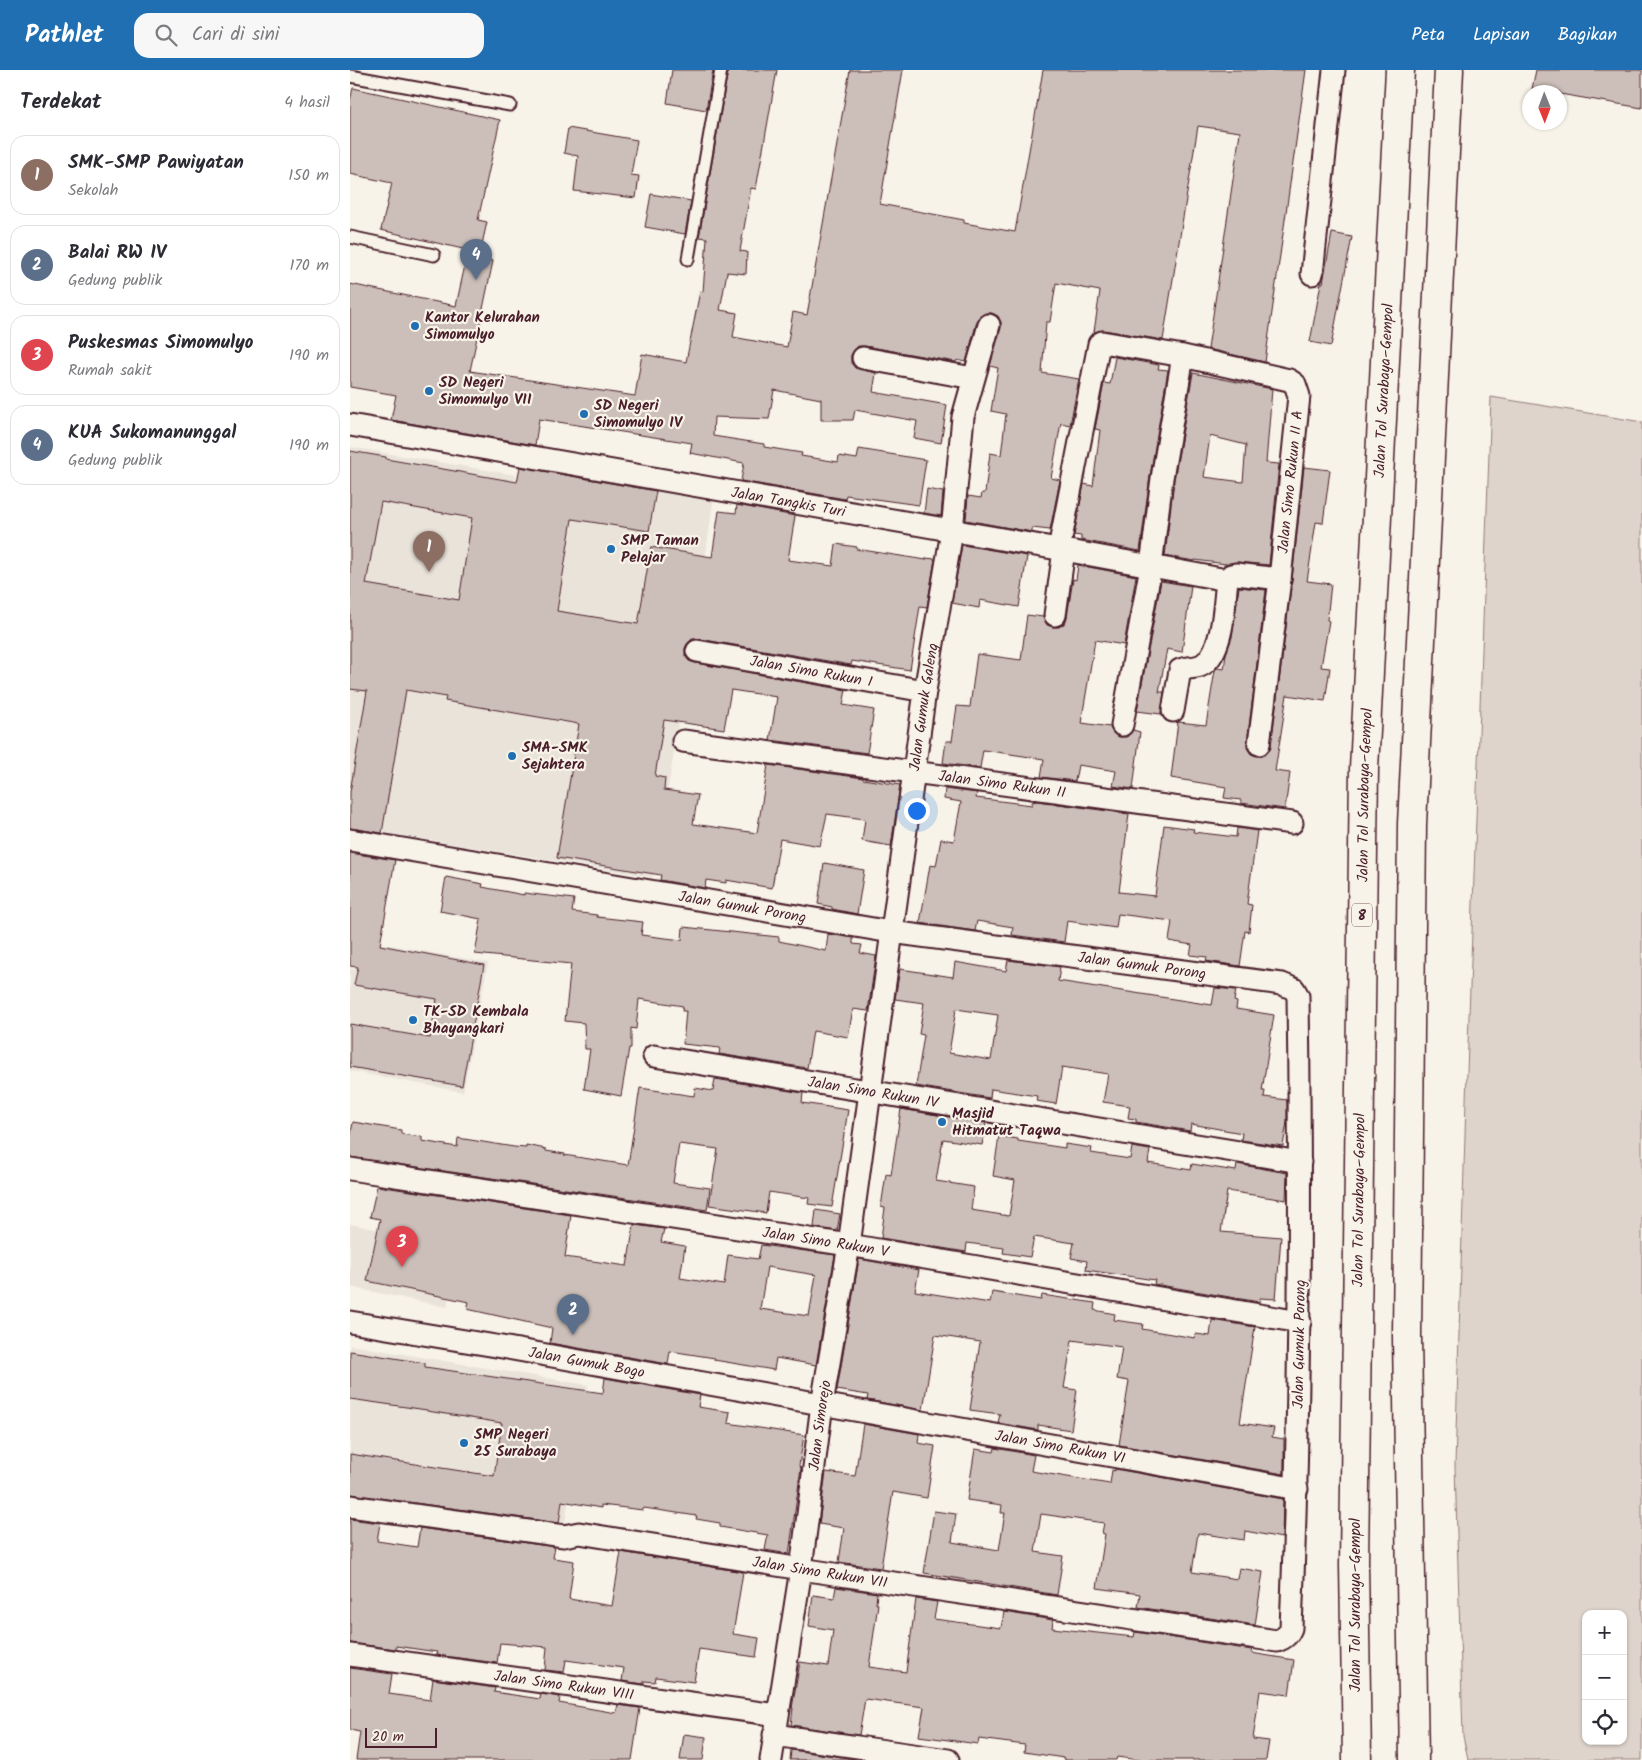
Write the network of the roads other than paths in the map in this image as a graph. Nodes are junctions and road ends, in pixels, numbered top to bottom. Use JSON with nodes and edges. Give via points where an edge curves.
{"nodes":[{"id":1,"x":721,"y":70,"type":"edge"},
{"id":2,"x":1334,"y":70,"type":"edge"},
{"id":3,"x":1400,"y":70,"type":"edge"},
{"id":4,"x":1449,"y":70,"type":"edge"},
{"id":5,"x":350,"y":76,"type":"edge"},
{"id":6,"x":510,"y":105,"type":"dead end"},
{"id":7,"x":350,"y":237,"type":"edge"},
{"id":8,"x":434,"y":255,"type":"dead end"},
{"id":9,"x":688,"y":259,"type":"dead end"},
{"id":10,"x":1312,"y":274,"type":"dead end"},
{"id":11,"x":989,"y":325,"type":"dead end"},
{"id":12,"x":1183,"y":356,"type":"junction"},
{"id":13,"x":863,"y":358,"type":"dead end"},
{"id":14,"x":973,"y":378,"type":"junction"},
{"id":15,"x":350,"y":425,"type":"edge"},
{"id":16,"x":952,"y":530,"type":"junction"},
{"id":17,"x":1061,"y":549,"type":"junction"},
{"id":18,"x":1151,"y":566,"type":"junction"},
{"id":19,"x":1280,"y":579,"type":"junction"},
{"id":20,"x":1227,"y":580,"type":"junction"},
{"id":21,"x":1055,"y":615,"type":"dead end"},
{"id":22,"x":697,"y":651,"type":"dead end"},
{"id":23,"x":925,"y":691,"type":"junction"},
{"id":24,"x":1173,"y":711,"type":"dead end"},
{"id":25,"x":1122,"y":725,"type":"dead end"},
{"id":26,"x":682,"y":741,"type":"dead end"},
{"id":27,"x":1259,"y":744,"type":"dead end"},
{"id":28,"x":914,"y":772,"type":"junction"},
{"id":29,"x":1292,"y":823,"type":"dead end"},
{"id":30,"x":350,"y":840,"type":"edge"},
{"id":31,"x":891,"y":932,"type":"junction"},
{"id":32,"x":654,"y":1056,"type":"dead end"},
{"id":33,"x":870,"y":1092,"type":"junction"},
{"id":34,"x":1300,"y":1162,"type":"junction"},
{"id":35,"x":350,"y":1169,"type":"edge"},
{"id":36,"x":849,"y":1245,"type":"junction"},
{"id":37,"x":350,"y":1322,"type":"edge"},
{"id":38,"x":1300,"y":1322,"type":"junction"},
{"id":39,"x":822,"y":1404,"type":"junction"},
{"id":40,"x":1297,"y":1489,"type":"junction"},
{"id":41,"x":350,"y":1506,"type":"edge"},
{"id":42,"x":801,"y":1569,"type":"junction"},
{"id":43,"x":1288,"y":1635,"type":"joint"},
{"id":44,"x":350,"y":1655,"type":"edge"},
{"id":45,"x":776,"y":1725,"type":"junction"},
{"id":46,"x":771,"y":1760,"type":"edge"},
{"id":47,"x":948,"y":1760,"type":"edge"},
{"id":48,"x":1356,"y":1760,"type":"edge"},
{"id":49,"x":1414,"y":1760,"type":"edge"}],
"edges":[{"from":1,"to":9,"type":"lane"},
{"from":2,"to":10,"type":"street"},
{"from":3,"to":48,"type":"highway","name":"Jalan Tol Surabaya–Gempol","number":"8","via":[[1364,769],[1354,1564]]},
{"from":4,"to":49,"type":"highway","via":[[1412,824],[1407,1337]]},
{"from":5,"to":6,"type":"lane"},
{"from":7,"to":8,"type":"lane"},
{"from":11,"to":14,"type":"street","name":"Jalan Gumuk Galeng"},
{"from":12,"to":17,"type":"street","via":[[1099,344]]},
{"from":12,"to":18,"type":"street"},
{"from":12,"to":19,"type":"street","name":"Jalan Simo Rukun II A","via":[[1295,384],[1299,396]]},
{"from":13,"to":14,"type":"street"},
{"from":14,"to":16,"type":"street","name":"Jalan Gumuk Galeng","via":[[963,418]]},
{"from":15,"to":16,"type":"street","name":"Jalan Tangkis Turi"},
{"from":16,"to":17,"type":"street","name":"Jalan Tangkis Turi"},
{"from":16,"to":23,"type":"street","name":"Jalan Gumuk Galeng"},
{"from":17,"to":18,"type":"street","name":"Jalan Tangkis Turi"},
{"from":17,"to":21,"type":"street"},
{"from":18,"to":20,"type":"street","name":"Jalan Tangkis Turi"},
{"from":18,"to":25,"type":"street"},
{"from":19,"to":20,"type":"street","via":[[1234,574]]},
{"from":19,"to":27,"type":"street","name":"Jalan Simo Rukun II A"},
{"from":20,"to":24,"type":"street","via":[[1218,643],[1206,663],[1180,670]]},
{"from":22,"to":23,"type":"street","name":"Jalan Simo Rukun I"},
{"from":23,"to":28,"type":"street","name":"Jalan Gumuk Galeng"},
{"from":26,"to":28,"type":"street","name":"Jalan Simo Rukun II"},
{"from":28,"to":29,"type":"street","name":"Jalan Simo Rukun II"},
{"from":28,"to":31,"type":"street","name":"Jalan Gumuk Galeng"},
{"from":30,"to":31,"type":"street","name":"Jalan Gumuk Porong"},
{"from":31,"to":33,"type":"street","name":"Jalan Gumuk Galeng"},
{"from":31,"to":34,"type":"street","name":"Jalan Gumuk Porong","via":[[1282,984],[1294,989],[1298,996]]},
{"from":32,"to":33,"type":"street","name":"Jalan Simo Rukun IV"},
{"from":33,"to":34,"type":"street","name":"Jalan Simo Rukun IV"},
{"from":33,"to":36,"type":"street","name":"Jalan Simorejo"},
{"from":34,"to":38,"type":"street","name":"Jalan Gumuk Porong"},
{"from":35,"to":36,"type":"street","name":"Jalan Simo Rukun V"},
{"from":36,"to":38,"type":"street","name":"Jalan Simo Rukun V"},
{"from":36,"to":39,"type":"street","name":"Jalan Simorejo"},
{"from":37,"to":39,"type":"street","name":"Jalan Gumuk Bogo"},
{"from":38,"to":40,"type":"street","name":"Jalan Gumuk Porong"},
{"from":39,"to":40,"type":"street","name":"Jalan Simo Rukun VI"},
{"from":39,"to":42,"type":"street","name":"Jalan Simorejo"},
{"from":40,"to":43,"type":"street","name":"Jalan Gumuk Porong","via":[[1291,1628]]},
{"from":41,"to":42,"type":"street","name":"Jalan Simo Rukun VII","via":[[564,1536],[579,1533]]},
{"from":42,"to":43,"type":"street","name":"Jalan Simo Rukun VII","via":[[1277,1641]]},
{"from":42,"to":45,"type":"street","name":"Jalan Simorejo"},
{"from":44,"to":45,"type":"street","name":"Jalan Simo Rukun VIII"},
{"from":45,"to":46,"type":"street","name":"Jalan Simorejo"},
{"from":45,"to":47,"type":"street","name":"Jalan Simo Rukun VIII"}]}
